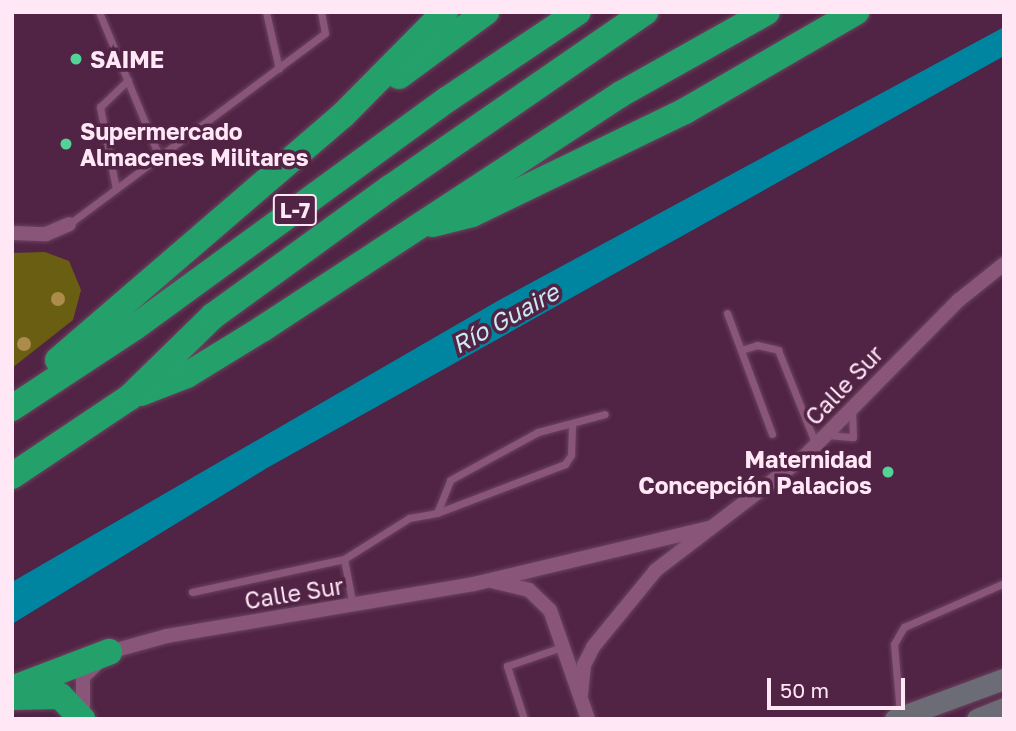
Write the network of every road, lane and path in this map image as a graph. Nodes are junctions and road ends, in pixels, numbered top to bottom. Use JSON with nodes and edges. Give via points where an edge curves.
{"nodes":[{"id":1,"x":99,"y":12,"type":"edge"},
{"id":2,"x":266,"y":12,"type":"edge"},
{"id":3,"x":321,"y":12,"type":"edge"},
{"id":4,"x":486,"y":12,"type":"edge"},
{"id":5,"x":578,"y":12,"type":"edge"},
{"id":6,"x":645,"y":12,"type":"edge"},
{"id":7,"x":856,"y":12,"type":"edge"},
{"id":8,"x":444,"y":13,"type":"edge"},
{"id":9,"x":763,"y":16,"type":"edge"},
{"id":10,"x":279,"y":69,"type":"junction"},
{"id":11,"x":128,"y":80,"type":"junction"},
{"id":12,"x":343,"y":115,"type":"junction"},
{"id":13,"x":159,"y":156,"type":"junction"},
{"id":14,"x":116,"y":189,"type":"junction"},
{"id":15,"x":69,"y":224,"type":"joint"},
{"id":16,"x":407,"y":231,"type":"junction"},
{"id":17,"x":12,"y":233,"type":"edge"},
{"id":18,"x":1004,"y":264,"type":"edge"},
{"id":19,"x":727,"y":313,"type":"dead end"},
{"id":20,"x":741,"y":350,"type":"junction"},
{"id":21,"x":130,"y":397,"type":"junction"},
{"id":22,"x":12,"y":400,"type":"edge"},
{"id":23,"x":12,"y":408,"type":"edge"},
{"id":24,"x":605,"y":414,"type":"dead end"},
{"id":25,"x":572,"y":426,"type":"junction"},
{"id":26,"x":772,"y":433,"type":"dead end"},
{"id":27,"x":816,"y":446,"type":"junction"},
{"id":28,"x":12,"y":476,"type":"edge"},
{"id":29,"x":437,"y":513,"type":"junction"},
{"id":30,"x":709,"y":528,"type":"junction"},
{"id":31,"x":344,"y":559,"type":"junction"},
{"id":32,"x":487,"y":581,"type":"junction"},
{"id":33,"x":1004,"y":583,"type":"edge"},
{"id":34,"x":192,"y":592,"type":"dead end"},
{"id":35,"x":353,"y":607,"type":"junction"},
{"id":36,"x":562,"y":647,"type":"junction"},
{"id":37,"x":108,"y":652,"type":"junction"},
{"id":38,"x":1004,"y":679,"type":"edge"},
{"id":39,"x":12,"y":690,"type":"edge"},
{"id":40,"x":581,"y":694,"type":"junction"},
{"id":41,"x":12,"y":697,"type":"edge"},
{"id":42,"x":1004,"y":708,"type":"edge"},
{"id":43,"x":898,"y":718,"type":"edge"},
{"id":44,"x":83,"y":719,"type":"edge"},
{"id":45,"x":524,"y":719,"type":"edge"},
{"id":46,"x":588,"y":719,"type":"edge"},
{"id":47,"x":977,"y":719,"type":"edge"}],
"edges":[{"from":1,"to":11,"type":"lane"},
{"from":2,"to":10,"type":"lane"},
{"from":3,"to":10,"type":"lane","via":[[325,33]]},
{"from":4,"to":12,"type":"highway"},
{"from":5,"to":23,"type":"highway","number":"L-7","via":[[448,99],[135,327]]},
{"from":6,"to":21,"type":"highway","number":"L-7","via":[[214,316]]},
{"from":7,"to":16,"type":"highway","via":[[685,111],[472,214]]},
{"from":8,"to":12,"type":"highway"},
{"from":9,"to":16,"type":"highway","via":[[621,94]]},
{"from":10,"to":13,"type":"lane"},
{"from":11,"to":13,"type":"lane"},
{"from":11,"to":14,"type":"lane","via":[[100,107]]},
{"from":12,"to":22,"type":"highway"},
{"from":13,"to":14,"type":"lane"},
{"from":14,"to":15,"type":"lane"},
{"from":15,"to":17,"type":"street","via":[[46,234]]},
{"from":16,"to":21,"type":"highway","via":[[187,375]]},
{"from":18,"to":27,"type":"street","name":"Calle Sur","via":[[959,300]]},
{"from":19,"to":20,"type":"lane"},
{"from":20,"to":26,"type":"lane"},
{"from":20,"to":27,"type":"lane","via":[[767,345],[778,350]]},
{"from":21,"to":28,"type":"highway","number":"L-7"},
{"from":24,"to":25,"type":"lane"},
{"from":25,"to":29,"type":"lane","via":[[538,432],[450,480]]},
{"from":25,"to":29,"type":"lane","via":[[571,455],[565,464]]},
{"from":27,"to":30,"type":"street","name":"Calle Sur"},
{"from":29,"to":31,"type":"lane","via":[[409,518]]},
{"from":30,"to":32,"type":"street","name":"Calle Sur"},
{"from":30,"to":40,"type":"street","name":"Calle Sur","via":[[656,570],[613,620],[584,664]]},
{"from":31,"to":34,"type":"lane"},
{"from":31,"to":35,"type":"lane"},
{"from":32,"to":35,"type":"street","name":"Calle Sur"},
{"from":32,"to":36,"type":"street","name":"Calle Sur","via":[[510,583],[543,601],[555,619]]},
{"from":33,"to":43,"type":"lane","via":[[904,627],[894,644]]},
{"from":35,"to":37,"type":"street","name":"Calle Sur","via":[[167,636]]},
{"from":36,"to":40,"type":"street","name":"Calle Sur"},
{"from":36,"to":45,"type":"lane","via":[[507,666]]},
{"from":37,"to":39,"type":"highway"},
{"from":37,"to":44,"type":"street","via":[[83,677]]},
{"from":38,"to":43,"type":"main road"},
{"from":40,"to":46,"type":"street","name":"Calle Sur"},
{"from":41,"to":44,"type":"highway","via":[[60,696]]},
{"from":42,"to":47,"type":"main road"}]}
